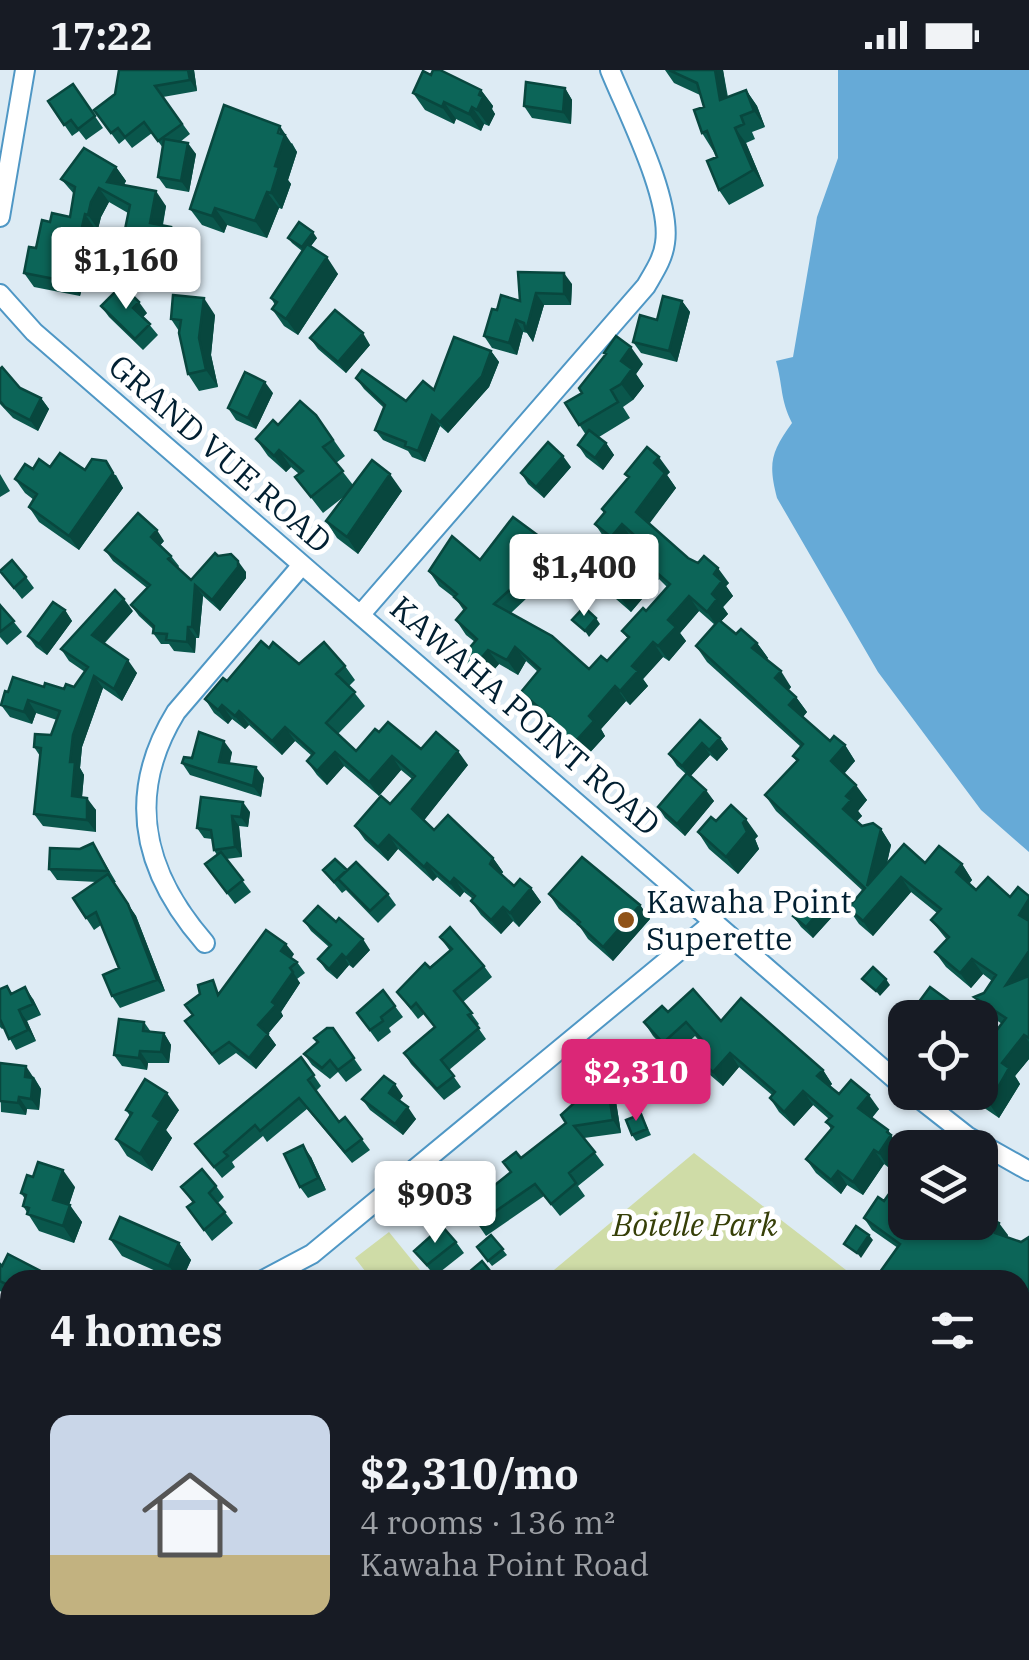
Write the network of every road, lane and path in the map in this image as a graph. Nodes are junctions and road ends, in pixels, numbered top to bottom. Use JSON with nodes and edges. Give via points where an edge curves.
{"nodes":[{"id":1,"x":25,"y":70,"type":"edge"},
{"id":2,"x":610,"y":70,"type":"edge"},
{"id":3,"x":0,"y":217,"type":"edge"},
{"id":4,"x":0,"y":294,"type":"edge"},
{"id":5,"x":302,"y":565,"type":"junction"},
{"id":6,"x":361,"y":614,"type":"junction"},
{"id":7,"x":714,"y":921,"type":"junction"},
{"id":8,"x":205,"y":943,"type":"dead end"},
{"id":9,"x":888,"y":1073,"type":"edge"},
{"id":10,"x":934,"y":1110,"type":"edge"},
{"id":11,"x":1029,"y":1171,"type":"edge"},
{"id":12,"x":282,"y":1270,"type":"edge"}],
"edges":[{"from":1,"to":3,"type":"street"},
{"from":2,"to":6,"type":"street","name":"KAWAHA POINT ROAD","via":[[664,212],[666,240],[658,264],[646,286]]},
{"from":4,"to":5,"type":"street","name":"GRAND VUE ROAD","via":[[34,332]]},
{"from":5,"to":6,"type":"street","name":"GRAND VUE ROAD"},
{"from":5,"to":8,"type":"street","via":[[176,712],[150,771],[151,851],[171,899]]},
{"from":6,"to":7,"type":"street","name":"KAWAHA POINT ROAD"},
{"from":7,"to":9,"type":"street","name":"KAWAHA POINT ROAD"},
{"from":7,"to":12,"type":"street","via":[[312,1254]]},
{"from":10,"to":11,"type":"street"}]}
